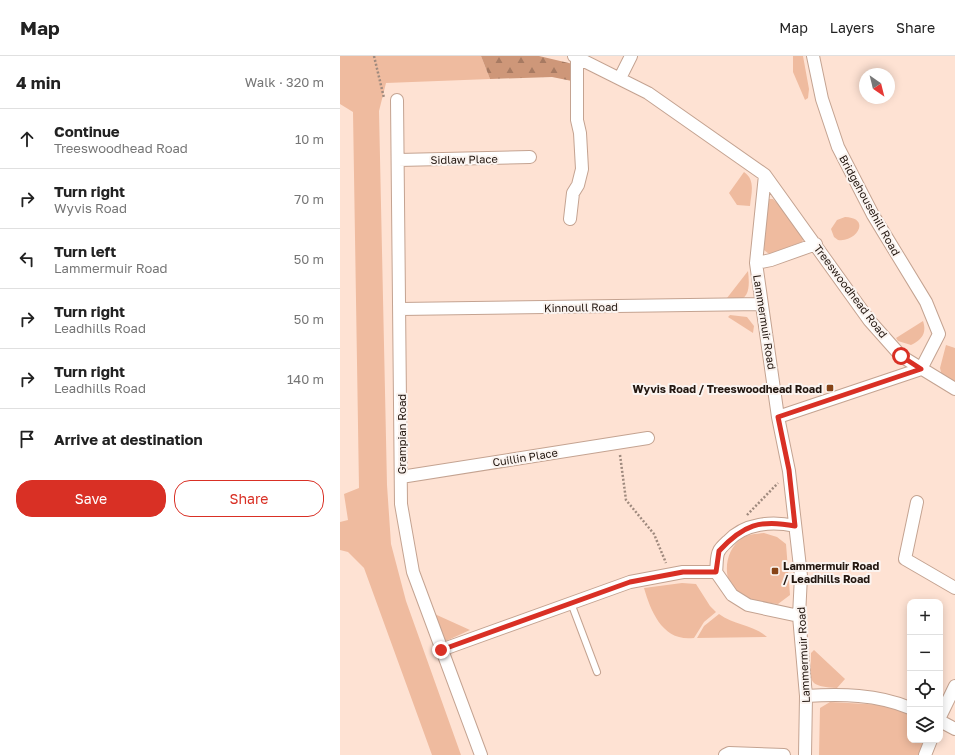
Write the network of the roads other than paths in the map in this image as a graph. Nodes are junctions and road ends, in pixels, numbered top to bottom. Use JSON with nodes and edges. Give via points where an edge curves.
{"nodes":[{"id":1,"x":631,"y":56,"type":"edge"},
{"id":2,"x":813,"y":56,"type":"edge"},
{"id":3,"x":576,"y":57,"type":"edge"},
{"id":4,"x":620,"y":78,"type":"junction"},
{"id":5,"x":397,"y":100,"type":"dead end"},
{"id":6,"x":530,"y":157,"type":"dead end"},
{"id":7,"x":398,"y":160,"type":"junction"},
{"id":8,"x":765,"y":175,"type":"junction"},
{"id":9,"x":570,"y":219,"type":"dead end"},
{"id":10,"x":816,"y":244,"type":"junction"},
{"id":11,"x":756,"y":263,"type":"junction"},
{"id":12,"x":762,"y":304,"type":"junction"},
{"id":13,"x":400,"y":309,"type":"junction"},
{"id":14,"x":921,"y":369,"type":"junction"},
{"id":15,"x":955,"y":389,"type":"edge"},
{"id":16,"x":778,"y":417,"type":"junction"},
{"id":17,"x":648,"y":438,"type":"dead end"},
{"id":18,"x":401,"y":477,"type":"junction"},
{"id":19,"x":917,"y":502,"type":"dead end"},
{"id":20,"x":795,"y":526,"type":"junction"},
{"id":21,"x":716,"y":572,"type":"junction"},
{"id":22,"x":955,"y":588,"type":"edge"},
{"id":23,"x":571,"y":603,"type":"junction"},
{"id":24,"x":799,"y":616,"type":"junction"},
{"id":25,"x":441,"y":650,"type":"junction"},
{"id":26,"x":597,"y":672,"type":"dead end"},
{"id":27,"x":955,"y":686,"type":"edge"},
{"id":28,"x":806,"y":696,"type":"junction"},
{"id":29,"x":908,"y":707,"type":"edge"},
{"id":30,"x":943,"y":712,"type":"edge"},
{"id":31,"x":943,"y":723,"type":"edge"},
{"id":32,"x":955,"y":729,"type":"edge"},
{"id":33,"x":930,"y":743,"type":"edge"},
{"id":34,"x":481,"y":755,"type":"edge"},
{"id":35,"x":725,"y":755,"type":"edge"},
{"id":36,"x":784,"y":755,"type":"edge"},
{"id":37,"x":805,"y":755,"type":"edge"},
{"id":38,"x":924,"y":755,"type":"edge"}],
"edges":[{"from":1,"to":4,"type":"street"},
{"from":2,"to":14,"type":"street","name":"Bridgehousehill Road","via":[[822,99],[838,147],[873,216],[926,302],[939,334]]},
{"from":3,"to":4,"type":"street","name":"Treeswoodhead Road"},
{"from":3,"to":9,"type":"street","via":[[577,120],[582,169],[573,193]]},
{"from":4,"to":8,"type":"street","name":"Treeswoodhead Road","via":[[648,92]]},
{"from":5,"to":7,"type":"street","name":"Grampian Road"},
{"from":6,"to":7,"type":"street","name":"Sidlaw Place"},
{"from":7,"to":13,"type":"street","name":"Grampian Road"},
{"from":8,"to":10,"type":"street","name":"Treeswoodhead Road"},
{"from":8,"to":11,"type":"street","name":"Lammermuir Road"},
{"from":10,"to":11,"type":"street"},
{"from":10,"to":14,"type":"street","name":"Treeswoodhead Road","via":[[869,320],[901,356]]},
{"from":11,"to":12,"type":"street","name":"Lammermuir Road"},
{"from":12,"to":13,"type":"street","name":"Kinnoull Road"},
{"from":12,"to":16,"type":"street","name":"Lammermuir Road"},
{"from":13,"to":18,"type":"street","name":"Grampian Road"},
{"from":14,"to":15,"type":"street","name":"Treeswoodhead Road"},
{"from":14,"to":16,"type":"street"},
{"from":16,"to":20,"type":"street","name":"Lammermuir Road","via":[[789,470]]},
{"from":17,"to":18,"type":"street","name":"Cuillin Place"},
{"from":18,"to":25,"type":"street","name":"Grampian Road","via":[[401,504],[413,572]]},
{"from":19,"to":22,"type":"street","via":[[905,559]]},
{"from":20,"to":21,"type":"street","via":[[781,523],[742,529],[719,551]]},
{"from":20,"to":24,"type":"street","name":"Lammermuir Road","via":[[801,576]]},
{"from":21,"to":23,"type":"street","via":[[683,572],[630,582]]},
{"from":21,"to":24,"type":"street","via":[[732,595],[748,605]]},
{"from":23,"to":25,"type":"street"},
{"from":23,"to":26,"type":"lane"},
{"from":24,"to":28,"type":"street","name":"Lammermuir Road"},
{"from":25,"to":34,"type":"street","name":"Grampian Road"},
{"from":27,"to":30,"type":"street"},
{"from":28,"to":29,"type":"street","via":[[861,696]]},
{"from":28,"to":37,"type":"street","name":"Lammermuir Road"},
{"from":31,"to":32,"type":"street"},
{"from":33,"to":38,"type":"street"},
{"from":35,"to":36,"type":"street"}]}
